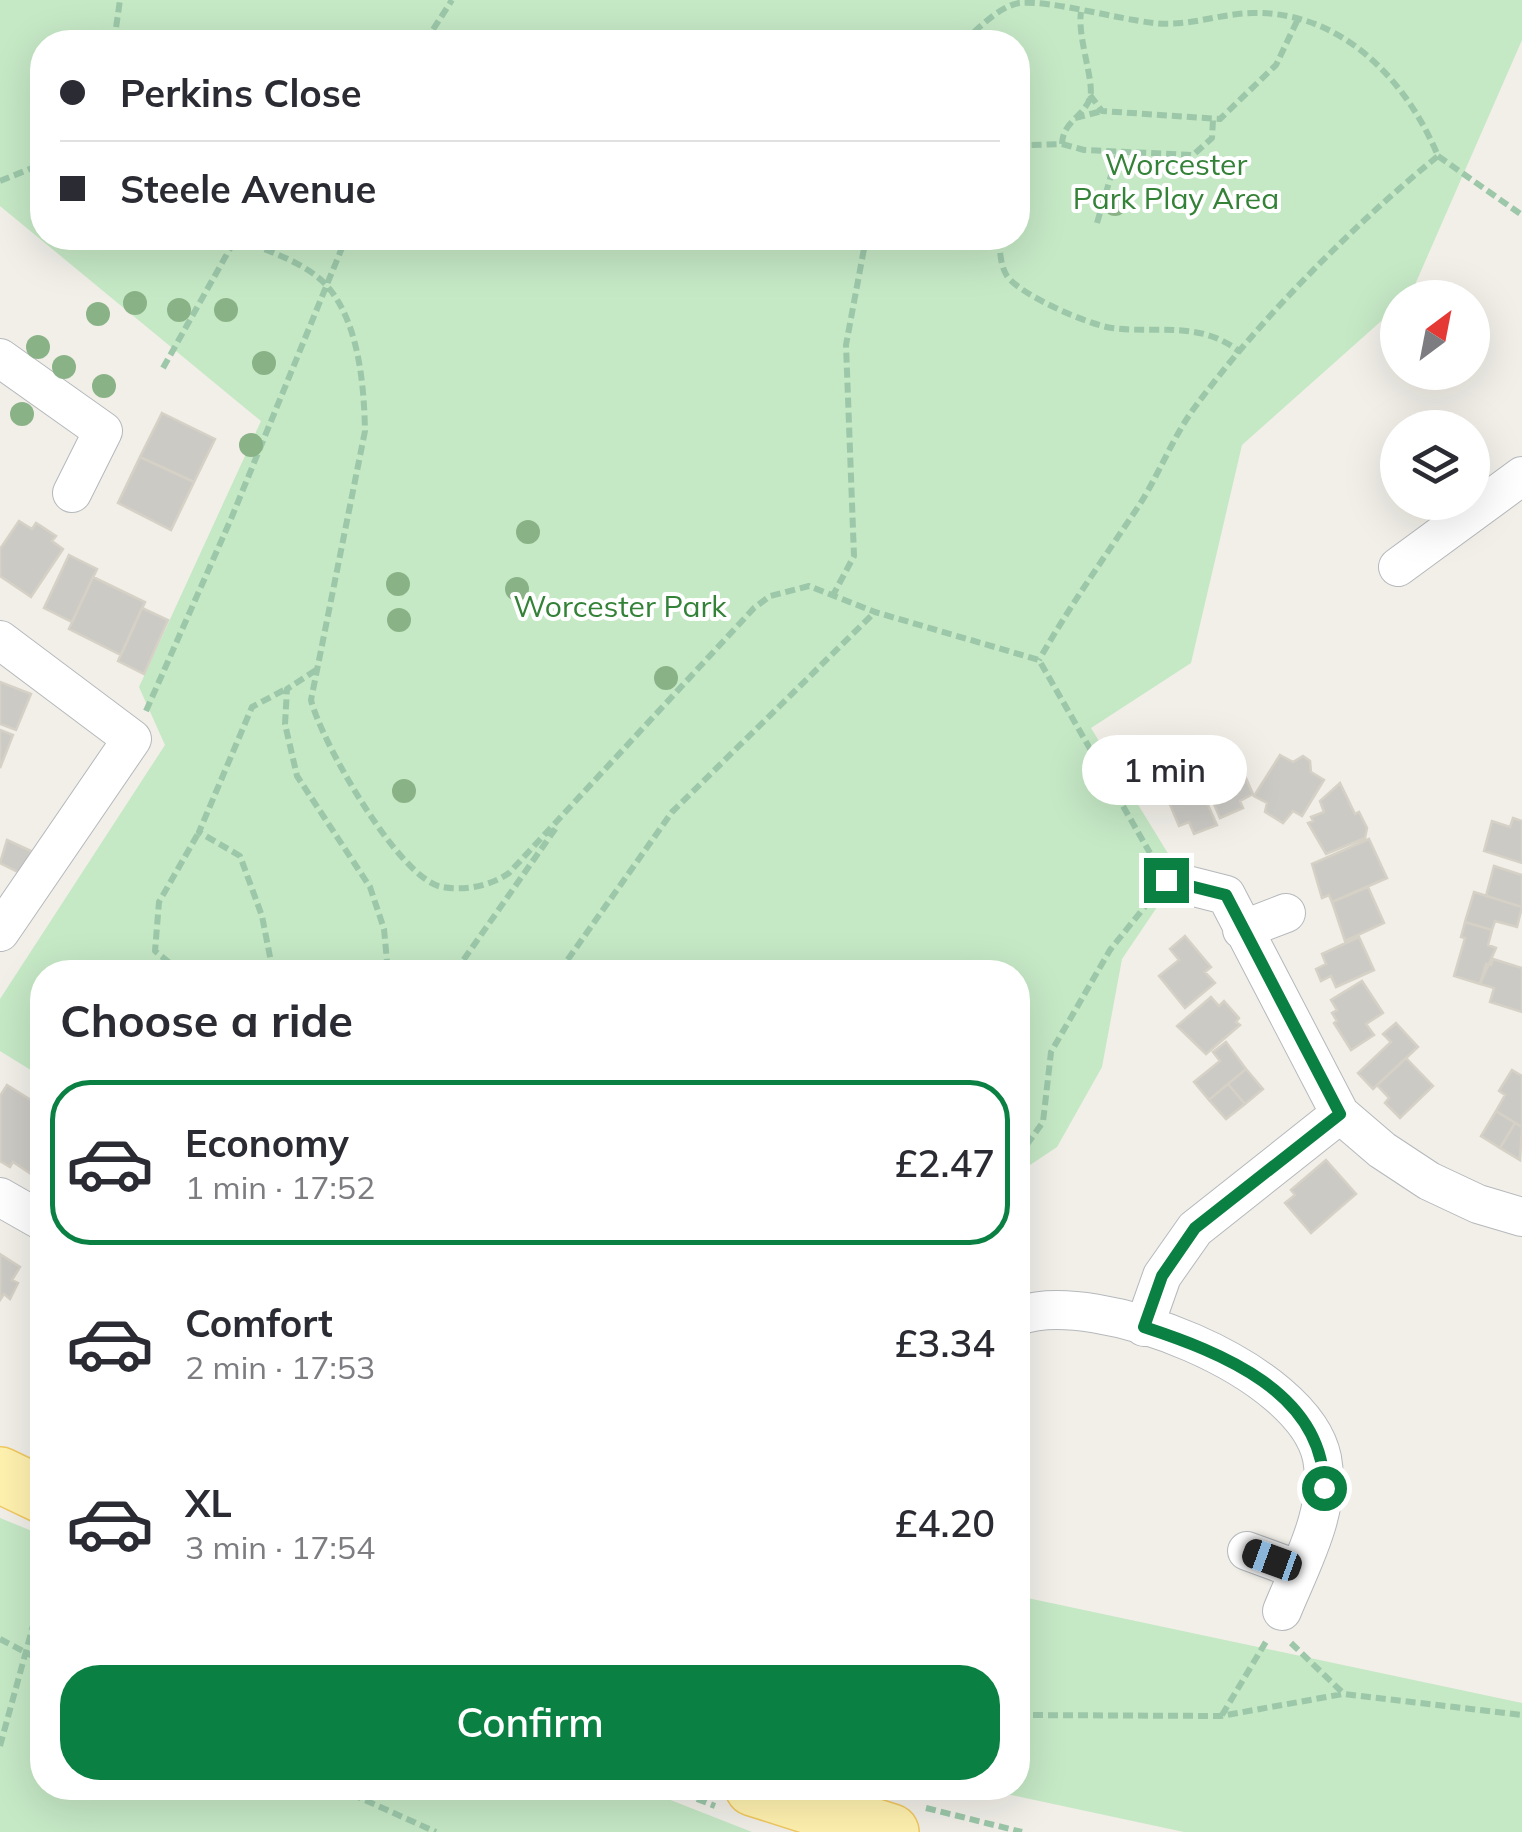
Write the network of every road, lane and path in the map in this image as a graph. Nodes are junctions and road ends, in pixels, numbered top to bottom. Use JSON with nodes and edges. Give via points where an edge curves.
{"nodes":[{"id":1,"x":120,"y":0,"type":"edge"},
{"id":2,"x":452,"y":0,"type":"edge"},
{"id":3,"x":1081,"y":12,"type":"junction"},
{"id":4,"x":1298,"y":19,"type":"junction"},
{"id":5,"x":116,"y":30,"type":"edge"},
{"id":6,"x":433,"y":30,"type":"edge"},
{"id":7,"x":980,"y":30,"type":"edge"},
{"id":8,"x":1090,"y":95,"type":"junction"},
{"id":9,"x":1102,"y":110,"type":"junction"},
{"id":10,"x":1072,"y":119,"type":"junction"},
{"id":11,"x":1214,"y":120,"type":"junction"},
{"id":12,"x":1062,"y":144,"type":"junction"},
{"id":13,"x":1030,"y":146,"type":"edge"},
{"id":14,"x":1118,"y":152,"type":"junction"},
{"id":15,"x":1438,"y":156,"type":"junction"},
{"id":16,"x":30,"y":169,"type":"edge"},
{"id":17,"x":0,"y":182,"type":"edge"},
{"id":18,"x":1522,"y":215,"type":"edge"},
{"id":19,"x":1097,"y":223,"type":"dead end"},
{"id":20,"x":230,"y":250,"type":"edge"},
{"id":21,"x":263,"y":250,"type":"edge"},
{"id":22,"x":341,"y":250,"type":"edge"},
{"id":23,"x":864,"y":250,"type":"edge"},
{"id":24,"x":1002,"y":250,"type":"edge"},
{"id":25,"x":327,"y":286,"type":"junction"},
{"id":26,"x":1240,"y":352,"type":"junction"},
{"id":27,"x":0,"y":358,"type":"edge"},
{"id":28,"x":163,"y":368,"type":"dead end"},
{"id":29,"x":1522,"y":476,"type":"edge"},
{"id":30,"x":72,"y":493,"type":"dead end"},
{"id":31,"x":1398,"y":567,"type":"dead end"},
{"id":32,"x":832,"y":597,"type":"junction"},
{"id":33,"x":875,"y":612,"type":"junction"},
{"id":34,"x":0,"y":640,"type":"edge"},
{"id":35,"x":1038,"y":660,"type":"junction"},
{"id":36,"x":317,"y":669,"type":"junction"},
{"id":37,"x":288,"y":689,"type":"junction"},
{"id":38,"x":132,"y":739,"type":"junction"},
{"id":39,"x":573,"y":804,"type":"junction"},
{"id":40,"x":199,"y":832,"type":"junction"},
{"id":41,"x":1166,"y":880,"type":"junction"},
{"id":42,"x":1286,"y":913,"type":"dead end"},
{"id":43,"x":1242,"y":930,"type":"junction"},
{"id":44,"x":0,"y":932,"type":"edge"},
{"id":45,"x":165,"y":960,"type":"edge"},
{"id":46,"x":270,"y":960,"type":"edge"},
{"id":47,"x":387,"y":960,"type":"edge"},
{"id":48,"x":463,"y":960,"type":"edge"},
{"id":49,"x":567,"y":960,"type":"edge"},
{"id":50,"x":1340,"y":1114,"type":"junction"},
{"id":51,"x":1030,"y":1140,"type":"edge"},
{"id":52,"x":0,"y":1197,"type":"edge"},
{"id":53,"x":30,"y":1214,"type":"edge"},
{"id":54,"x":1522,"y":1217,"type":"edge"},
{"id":55,"x":1030,"y":1313,"type":"edge"},
{"id":56,"x":1144,"y":1327,"type":"junction"},
{"id":57,"x":0,"y":1475,"type":"edge"},
{"id":58,"x":30,"y":1489,"type":"edge"},
{"id":59,"x":1246,"y":1550,"type":"dead end"},
{"id":60,"x":1298,"y":1570,"type":"junction"},
{"id":61,"x":1282,"y":1626,"type":"junction"},
{"id":62,"x":30,"y":1639,"type":"edge"},
{"id":63,"x":0,"y":1640,"type":"edge"},
{"id":64,"x":26,"y":1654,"type":"junction"},
{"id":65,"x":30,"y":1656,"type":"edge"},
{"id":66,"x":1344,"y":1694,"type":"junction"},
{"id":67,"x":1030,"y":1714,"type":"edge"},
{"id":68,"x":1221,"y":1716,"type":"junction"},
{"id":69,"x":1522,"y":1716,"type":"edge"},
{"id":70,"x":0,"y":1746,"type":"edge"},
{"id":71,"x":365,"y":1800,"type":"edge"},
{"id":72,"x":813,"y":1800,"type":"edge"},
{"id":73,"x":904,"y":1818,"type":"edge"},
{"id":74,"x":436,"y":1832,"type":"edge"},
{"id":75,"x":1022,"y":1832,"type":"edge"}],
"edges":[{"from":1,"to":5,"type":"path"},
{"from":2,"to":6,"type":"path"},
{"from":3,"to":4,"type":"path","via":[[1173,25],[1246,13]]},
{"from":3,"to":7,"type":"path","via":[[1018,4]]},
{"from":3,"to":8,"type":"path"},
{"from":4,"to":11,"type":"path","via":[[1270,73]]},
{"from":4,"to":15,"type":"path","via":[[1338,34],[1378,64],[1419,114]]},
{"from":8,"to":9,"type":"path"},
{"from":8,"to":10,"type":"path"},
{"from":9,"to":10,"type":"path"},
{"from":9,"to":11,"type":"path"},
{"from":10,"to":12,"type":"path"},
{"from":11,"to":14,"type":"path","via":[[1211,139],[1195,155]]},
{"from":12,"to":13,"type":"path"},
{"from":12,"to":14,"type":"path"},
{"from":14,"to":19,"type":"path"},
{"from":15,"to":18,"type":"path"},
{"from":15,"to":26,"type":"path","via":[[1392,193]]},
{"from":16,"to":17,"type":"path"},
{"from":20,"to":28,"type":"path"},
{"from":21,"to":25,"type":"path"},
{"from":22,"to":25,"type":"path"},
{"from":23,"to":32,"type":"path","via":[[846,345],[854,556]]},
{"from":24,"to":26,"type":"path","via":[[1008,277],[1074,316],[1115,328],[1199,331]]},
{"from":25,"to":36,"type":"path","via":[[352,333],[365,431]]},
{"from":25,"to":38,"type":"path"},
{"from":26,"to":35,"type":"path","via":[[1180,429]]},
{"from":27,"to":30,"type":"street","via":[[103,431]]},
{"from":29,"to":31,"type":"street"},
{"from":32,"to":33,"type":"path"},
{"from":32,"to":39,"type":"path","via":[[808,586],[770,596],[754,608]]},
{"from":33,"to":35,"type":"path"},
{"from":33,"to":49,"type":"path","via":[[672,812]]},
{"from":34,"to":38,"type":"street"},
{"from":35,"to":41,"type":"path"},
{"from":36,"to":37,"type":"path"},
{"from":36,"to":39,"type":"path","via":[[311,700],[316,723],[398,853],[440,887],[491,886]]},
{"from":37,"to":40,"type":"path","via":[[252,706]]},
{"from":37,"to":47,"type":"path","via":[[284,724],[296,776],[370,886]]},
{"from":38,"to":44,"type":"street"},
{"from":39,"to":48,"type":"path"},
{"from":40,"to":45,"type":"path","via":[[159,902],[154,951]]},
{"from":40,"to":46,"type":"path","via":[[240,856]]},
{"from":41,"to":43,"type":"street","via":[[1226,895]]},
{"from":41,"to":51,"type":"path","via":[[1110,950],[1051,1052],[1042,1122]]},
{"from":42,"to":43,"type":"street"},
{"from":43,"to":50,"type":"street"},
{"from":50,"to":54,"type":"street","via":[[1430,1181]]},
{"from":50,"to":56,"type":"street","via":[[1195,1228],[1162,1276]]},
{"from":52,"to":53,"type":"street"},
{"from":55,"to":56,"type":"street","via":[[1070,1309]]},
{"from":56,"to":60,"type":"street","via":[[1244,1367],[1286,1402],[1314,1438],[1322,1501]]},
{"from":57,"to":58,"type":"main road"},
{"from":59,"to":60,"type":"street"},
{"from":60,"to":61,"type":"street"},
{"from":61,"to":66,"type":"path"},
{"from":61,"to":68,"type":"path"},
{"from":62,"to":64,"type":"path"},
{"from":63,"to":64,"type":"path"},
{"from":64,"to":65,"type":"path"},
{"from":64,"to":70,"type":"path"},
{"from":66,"to":68,"type":"path"},
{"from":66,"to":69,"type":"path"},
{"from":67,"to":68,"type":"path"},
{"from":71,"to":74,"type":"path"},
{"from":72,"to":73,"type":"main road"},
{"from":73,"to":75,"type":"path"}]}
